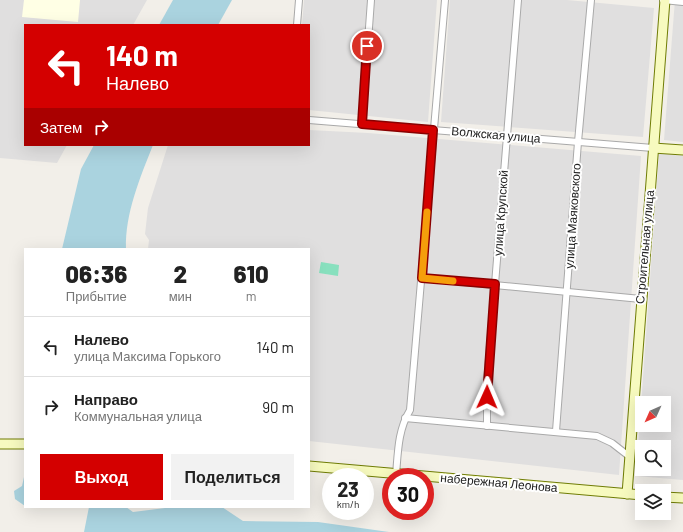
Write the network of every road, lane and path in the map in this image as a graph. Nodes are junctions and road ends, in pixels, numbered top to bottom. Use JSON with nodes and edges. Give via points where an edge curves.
{"nodes":[{"id":1,"x":299,"y":0,"type":"edge"},
{"id":2,"x":371,"y":0,"type":"edge"},
{"id":3,"x":445,"y":0,"type":"edge"},
{"id":4,"x":518,"y":0,"type":"edge"},
{"id":5,"x":591,"y":0,"type":"edge"},
{"id":6,"x":661,"y":0,"type":"edge"},
{"id":7,"x":665,"y":0,"type":"edge"},
{"id":8,"x":683,"y":2,"type":"edge"},
{"id":9,"x":297,"y":24,"type":"edge"},
{"id":10,"x":310,"y":120,"type":"edge"},
{"id":11,"x":362,"y":124,"type":"junction"},
{"id":12,"x":433,"y":130,"type":"junction"},
{"id":13,"x":506,"y":136,"type":"junction"},
{"id":14,"x":578,"y":142,"type":"junction"},
{"id":15,"x":653,"y":148,"type":"junction"},
{"id":16,"x":683,"y":150,"type":"edge"},
{"id":17,"x":422,"y":278,"type":"junction"},
{"id":18,"x":495,"y":284,"type":"junction"},
{"id":19,"x":568,"y":291,"type":"junction"},
{"id":20,"x":641,"y":299,"type":"junction"},
{"id":21,"x":405,"y":418,"type":"junction"},
{"id":22,"x":487,"y":426,"type":"junction"},
{"id":23,"x":556,"y":431,"type":"junction"},
{"id":24,"x":0,"y":444,"type":"edge"},
{"id":25,"x":24,"y":444,"type":"edge"},
{"id":26,"x":630,"y":457,"type":"junction"},
{"id":27,"x":310,"y":466,"type":"edge"},
{"id":28,"x":396,"y":468,"type":"edge"},
{"id":29,"x":382,"y":474,"type":"edge"},
{"id":30,"x":434,"y":478,"type":"edge"},
{"id":31,"x":627,"y":494,"type":"junction"},
{"id":32,"x":635,"y":495,"type":"edge"},
{"id":33,"x":671,"y":497,"type":"edge"},
{"id":34,"x":683,"y":498,"type":"edge"}],
"edges":[{"from":1,"to":9,"type":"street"},
{"from":2,"to":11,"type":"street"},
{"from":3,"to":12,"type":"street"},
{"from":4,"to":13,"type":"street","name":"улица Крупской"},
{"from":5,"to":14,"type":"street","name":"улица Маяковского"},
{"from":6,"to":7,"type":"street"},
{"from":7,"to":8,"type":"street"},
{"from":7,"to":15,"type":"street","name":"Строительная улица"},
{"from":10,"to":11,"type":"street","name":"Волжская улица"},
{"from":11,"to":12,"type":"street","name":"Волжская улица"},
{"from":12,"to":13,"type":"street","name":"Волжская улица"},
{"from":12,"to":17,"type":"street"},
{"from":13,"to":14,"type":"street","name":"Волжская улица"},
{"from":13,"to":18,"type":"street","name":"улица Крупской"},
{"from":14,"to":15,"type":"street","name":"Волжская улица"},
{"from":14,"to":19,"type":"street","name":"улица Маяковского"},
{"from":15,"to":16,"type":"street","name":"Волжская улица"},
{"from":15,"to":20,"type":"street","name":"Строительная улица"},
{"from":17,"to":18,"type":"street"},
{"from":17,"to":21,"type":"street","via":[[410,410]]},
{"from":18,"to":19,"type":"street"},
{"from":18,"to":22,"type":"street","name":"улица Крупской","via":[[487,383]]},
{"from":19,"to":20,"type":"street"},
{"from":19,"to":23,"type":"street","name":"улица Маяковского"},
{"from":20,"to":26,"type":"street","name":"Строительная улица"},
{"from":21,"to":22,"type":"street"},
{"from":21,"to":28,"type":"street","via":[[398,437]]},
{"from":22,"to":23,"type":"street"},
{"from":23,"to":26,"type":"street","via":[[597,436],[612,443]]},
{"from":24,"to":25,"type":"street"},
{"from":26,"to":31,"type":"street","name":"Строительная улица"},
{"from":27,"to":29,"type":"street","name":"набережная Леонова"},
{"from":30,"to":31,"type":"street","name":"набережная Леонова"},
{"from":31,"to":32,"type":"street","name":"набережная Леонова"},
{"from":33,"to":34,"type":"street"}]}
